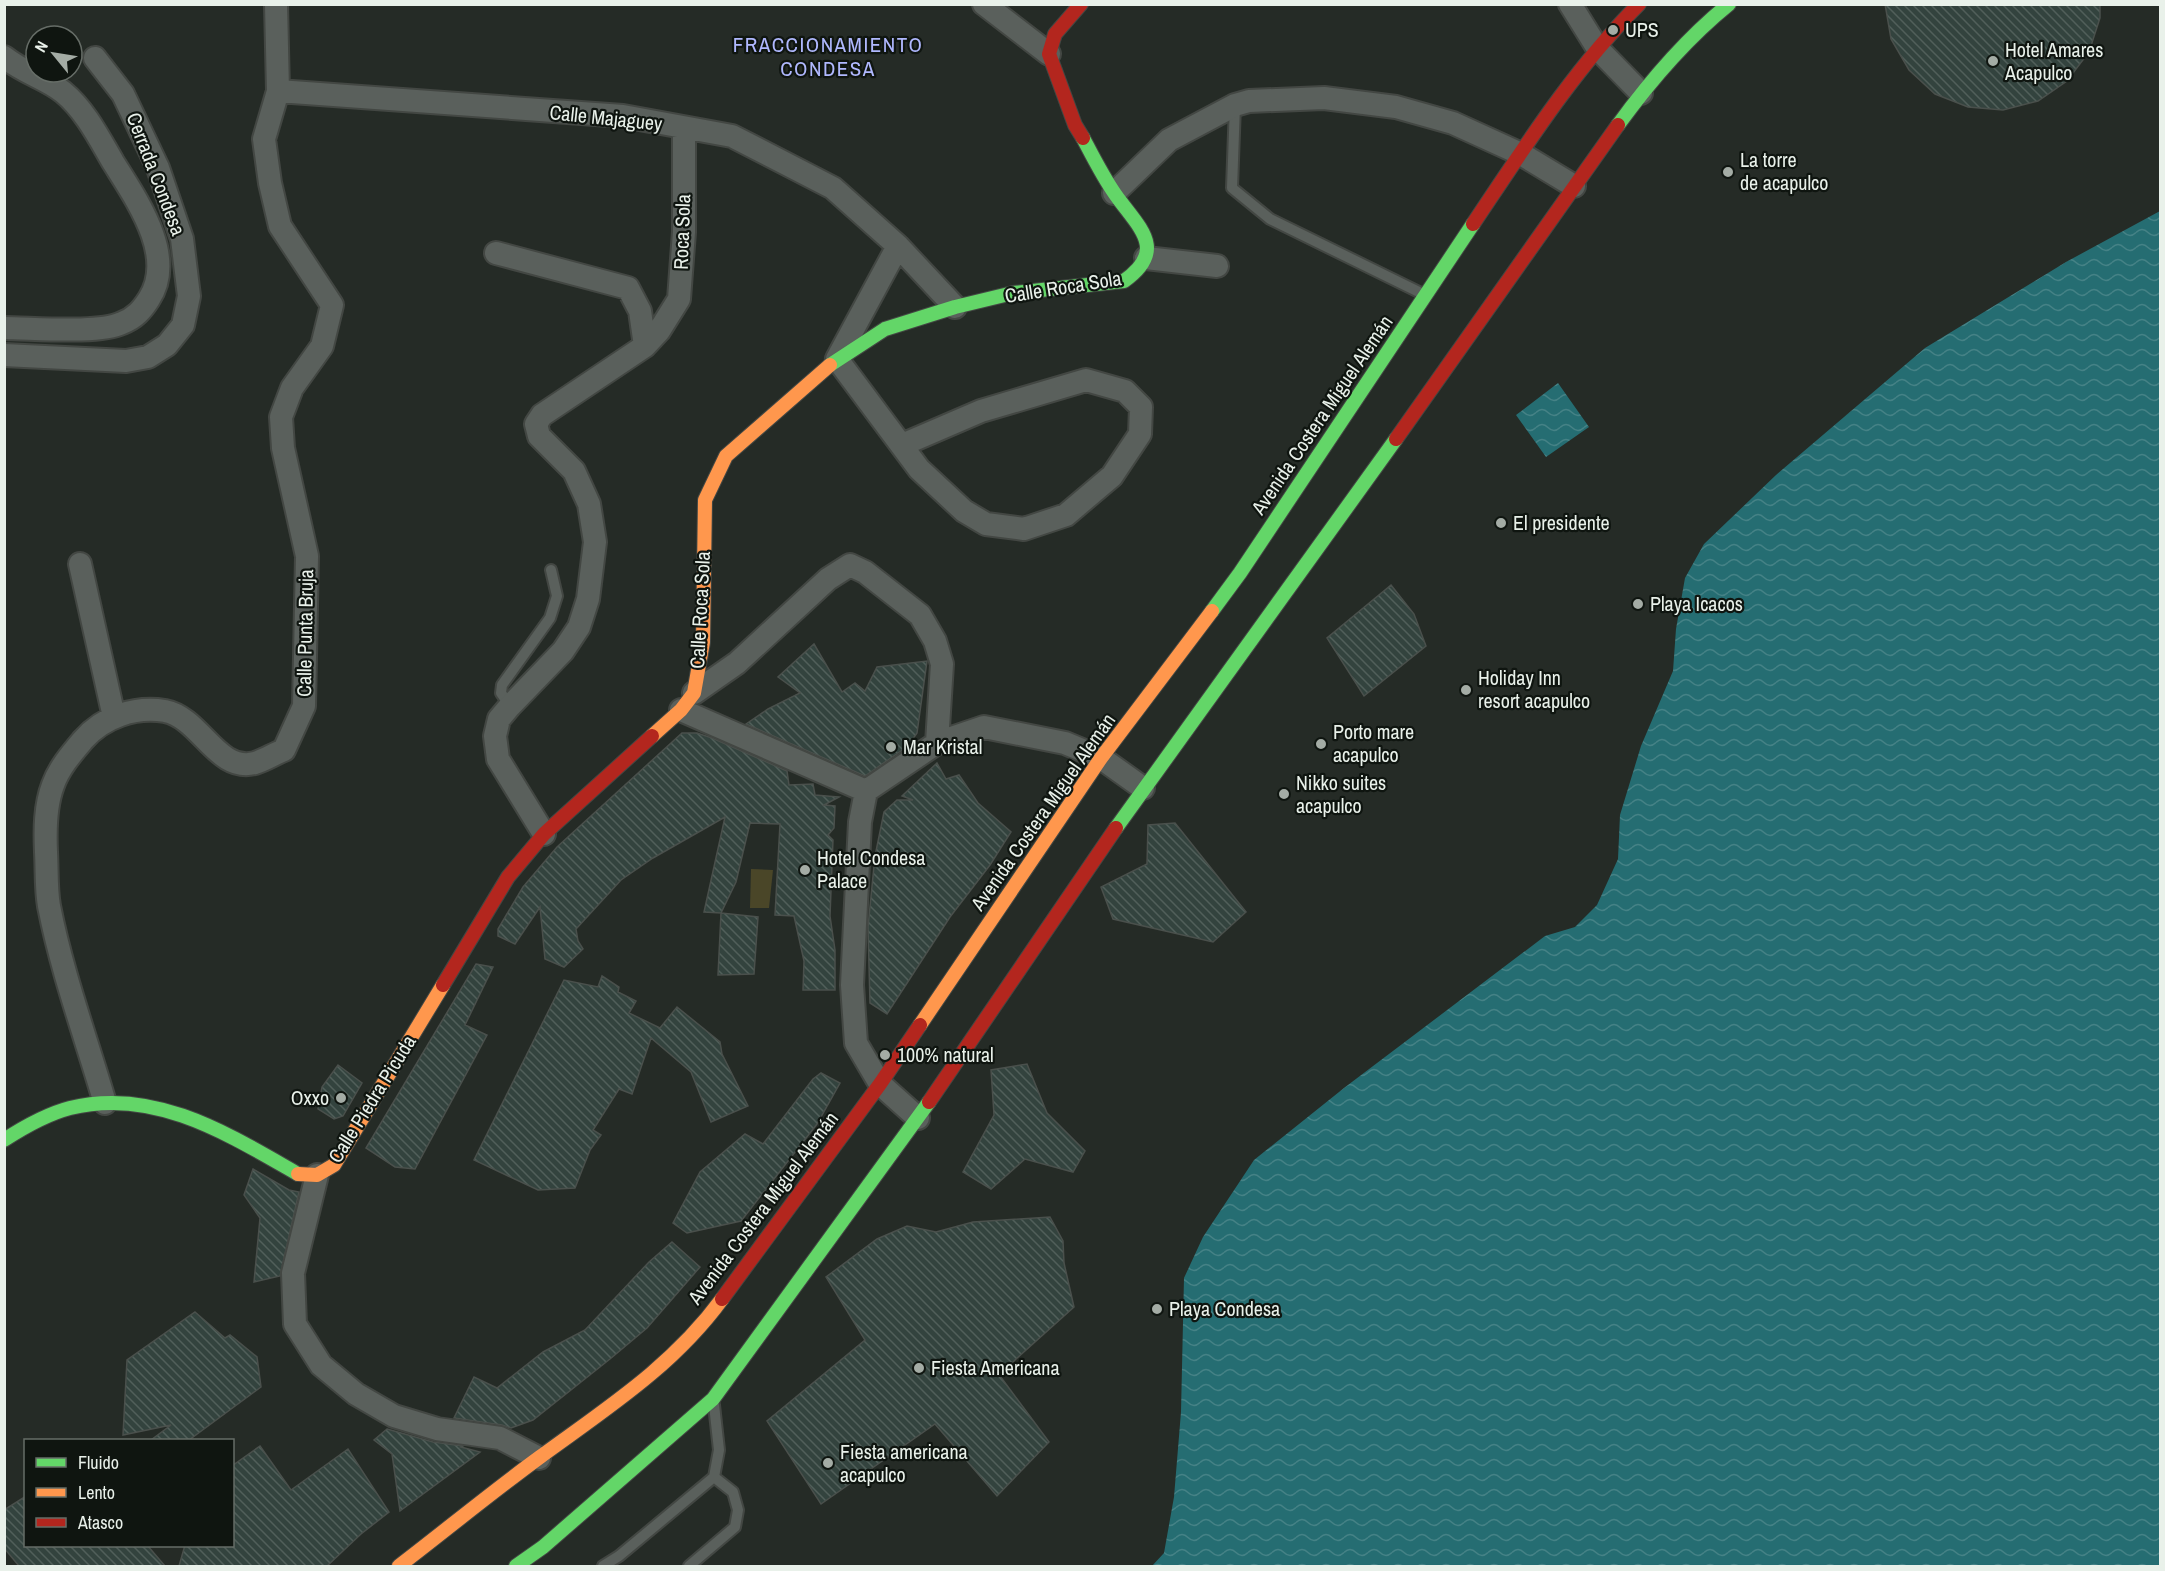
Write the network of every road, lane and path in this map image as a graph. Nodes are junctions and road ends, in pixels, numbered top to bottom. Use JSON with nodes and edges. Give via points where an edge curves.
{"nodes":[{"id":1,"x":276,"y":4,"type":"edge"},
{"id":2,"x":984,"y":4,"type":"edge"},
{"id":3,"x":1081,"y":4,"type":"edge"},
{"id":4,"x":1570,"y":4,"type":"edge"},
{"id":5,"x":1639,"y":4,"type":"edge"},
{"id":6,"x":1729,"y":4,"type":"edge"},
{"id":7,"x":1598,"y":49,"type":"junction"},
{"id":8,"x":1049,"y":54,"type":"junction"},
{"id":9,"x":4,"y":57,"type":"edge"},
{"id":10,"x":94,"y":58,"type":"dead end"},
{"id":11,"x":278,"y":91,"type":"junction"},
{"id":12,"x":1641,"y":93,"type":"junction"},
{"id":13,"x":1235,"y":105,"type":"junction"},
{"id":14,"x":684,"y":128,"type":"junction"},
{"id":15,"x":1521,"y":154,"type":"junction"},
{"id":16,"x":1574,"y":186,"type":"junction"},
{"id":17,"x":1114,"y":192,"type":"junction"},
{"id":18,"x":898,"y":246,"type":"junction"},
{"id":19,"x":496,"y":253,"type":"dead end"},
{"id":20,"x":1146,"y":258,"type":"junction"},
{"id":21,"x":1217,"y":266,"type":"dead end"},
{"id":22,"x":1426,"y":296,"type":"junction"},
{"id":23,"x":955,"y":308,"type":"junction"},
{"id":24,"x":4,"y":328,"type":"edge"},
{"id":25,"x":652,"y":338,"type":"junction"},
{"id":26,"x":4,"y":355,"type":"edge"},
{"id":27,"x":837,"y":359,"type":"junction"},
{"id":28,"x":902,"y":445,"type":"junction"},
{"id":29,"x":80,"y":564,"type":"dead end"},
{"id":30,"x":551,"y":570,"type":"dead end"},
{"id":31,"x":688,"y":701,"type":"junction"},
{"id":32,"x":510,"y":705,"type":"junction"},
{"id":33,"x":114,"y":717,"type":"junction"},
{"id":34,"x":937,"y":743,"type":"junction"},
{"id":35,"x":1101,"y":758,"type":"junction"},
{"id":36,"x":1143,"y":788,"type":"junction"},
{"id":37,"x":866,"y":791,"type":"junction"},
{"id":38,"x":544,"y":834,"type":"junction"},
{"id":39,"x":880,"y":1084,"type":"junction"},
{"id":40,"x":105,"y":1102,"type":"junction"},
{"id":41,"x":918,"y":1118,"type":"junction"},
{"id":42,"x":4,"y":1140,"type":"edge"},
{"id":43,"x":317,"y":1175,"type":"junction"},
{"id":44,"x":713,"y":1399,"type":"junction"},
{"id":45,"x":539,"y":1458,"type":"junction"},
{"id":46,"x":714,"y":1478,"type":"junction"},
{"id":47,"x":399,"y":1566,"type":"edge"},
{"id":48,"x":516,"y":1566,"type":"edge"},
{"id":49,"x":603,"y":1566,"type":"edge"},
{"id":50,"x":689,"y":1566,"type":"edge"}],
"edges":[{"from":1,"to":11,"type":"street","name":"Calle Punta Bruja"},
{"from":2,"to":8,"type":"street"},
{"from":3,"to":8,"type":"main road","via":[[1055,34]]},
{"from":4,"to":7,"type":"street"},
{"from":5,"to":7,"type":"main road","name":"Avenida Costera Miguel Alemán"},
{"from":6,"to":12,"type":"main road"},
{"from":7,"to":12,"type":"street"},
{"from":7,"to":15,"type":"main road","name":"Avenida Costera Miguel Alemán","via":[[1545,116]]},
{"from":8,"to":17,"type":"main road","name":"Calle Roca Sola","via":[[1075,125]]},
{"from":9,"to":24,"type":"street","name":"Cerrada Condesa","via":[[63,92],[85,116],[143,210],[160,271],[153,293],[140,313],[122,324],[99,329]]},
{"from":10,"to":26,"type":"street","name":"Cerrada Condesa","via":[[123,94],[158,168],[182,239],[189,296],[183,325],[167,345],[148,357],[126,362]]},
{"from":11,"to":14,"type":"street","name":"Calle Majaguey","via":[[623,116]]},
{"from":11,"to":33,"type":"street","name":"Calle Punta Bruja","via":[[264,139],[280,226],[332,305],[322,346],[292,388],[281,417],[283,448],[307,556],[304,706],[284,750],[253,764],[232,762],[187,720],[166,711],[142,709]]},
{"from":12,"to":16,"type":"main road"},
{"from":13,"to":15,"type":"street","via":[[1324,98],[1396,107],[1453,123]]},
{"from":13,"to":17,"type":"street","via":[[1169,140]]},
{"from":13,"to":22,"type":"lane","via":[[1232,188],[1270,219]]},
{"from":14,"to":18,"type":"street","name":"Calle Majaguey","via":[[732,136],[834,188]]},
{"from":14,"to":25,"type":"street","name":"Roca Sola","via":[[684,232],[679,298]]},
{"from":15,"to":16,"type":"street"},
{"from":15,"to":22,"type":"main road","name":"Avenida Costera Miguel Alemán"},
{"from":16,"to":36,"type":"main road","via":[[1277,606]]},
{"from":17,"to":20,"type":"main road","name":"Calle Roca Sola","via":[[1138,223],[1147,243]]},
{"from":18,"to":23,"type":"street","name":"Calle Majaguey"},
{"from":18,"to":27,"type":"street"},
{"from":19,"to":25,"type":"street","via":[[628,288]]},
{"from":20,"to":21,"type":"street"},
{"from":20,"to":23,"type":"main road","name":"Calle Roca Sola","via":[[1138,271],[1124,280],[1013,293]]},
{"from":22,"to":35,"type":"main road","name":"Avenida Costera Miguel Alemán","via":[[1240,573]]},
{"from":23,"to":27,"type":"main road","name":"Calle Roca Sola","via":[[885,329]]},
{"from":25,"to":32,"type":"street","via":[[542,415],[536,424],[539,436],[574,471],[589,504],[595,542],[588,599],[579,627],[563,651]]},
{"from":27,"to":28,"type":"street"},
{"from":27,"to":31,"type":"main road","name":"Calle Roca Sola","via":[[726,456],[705,500],[703,642]]},
{"from":28,"to":28,"type":"street","via":[[919,470],[964,511],[986,524],[1024,529],[1066,515],[1112,476],[1140,434],[1141,407],[1125,391],[1086,380],[981,411]]},
{"from":29,"to":33,"type":"street"},
{"from":30,"to":32,"type":"lane","via":[[557,596],[550,618],[502,685],[501,693]]},
{"from":31,"to":34,"type":"street","name":"Calle Piedra Picuda","via":[[737,663],[828,579],[850,565],[865,572],[920,615],[935,640],[942,664]]},
{"from":31,"to":37,"type":"street"},
{"from":31,"to":38,"type":"main road","name":"Calle Piedra Picuda"},
{"from":32,"to":38,"type":"street","via":[[499,719],[495,736],[498,759]]},
{"from":33,"to":40,"type":"street","name":"Calle Punta Bruja","via":[[89,733],[69,756],[53,784],[45,822],[49,904]]},
{"from":34,"to":35,"type":"street","via":[[984,727],[1065,743]]},
{"from":34,"to":37,"type":"street"},
{"from":35,"to":36,"type":"street"},
{"from":35,"to":39,"type":"main road","name":"Avenida Costera Miguel Alemán"},
{"from":36,"to":41,"type":"main road"},
{"from":37,"to":39,"type":"street","via":[[860,822],[852,985],[856,1042]]},
{"from":38,"to":43,"type":"main road","name":"Calle Piedra Picuda","via":[[508,877],[334,1165]]},
{"from":39,"to":41,"type":"street"},
{"from":39,"to":45,"type":"main road","name":"Avenida Costera Miguel Alemán","via":[[714,1310],[680,1348],[636,1388]]},
{"from":40,"to":42,"type":"main road","via":[[69,1108]]},
{"from":40,"to":43,"type":"main road","via":[[141,1104],[182,1115],[227,1133],[298,1174]]},
{"from":41,"to":44,"type":"main road"},
{"from":43,"to":45,"type":"street","name":"Calle Piedra Picuda","via":[[293,1273],[295,1324],[321,1365],[356,1394],[394,1416],[437,1429],[500,1438]]},
{"from":44,"to":46,"type":"lane","via":[[719,1450]]},
{"from":44,"to":48,"type":"main road"},
{"from":45,"to":47,"type":"main road","name":"Avenida Costera Miguel Alemán"},
{"from":46,"to":49,"type":"lane"},
{"from":46,"to":50,"type":"lane","via":[[733,1492],[738,1510],[735,1527]]}]}
